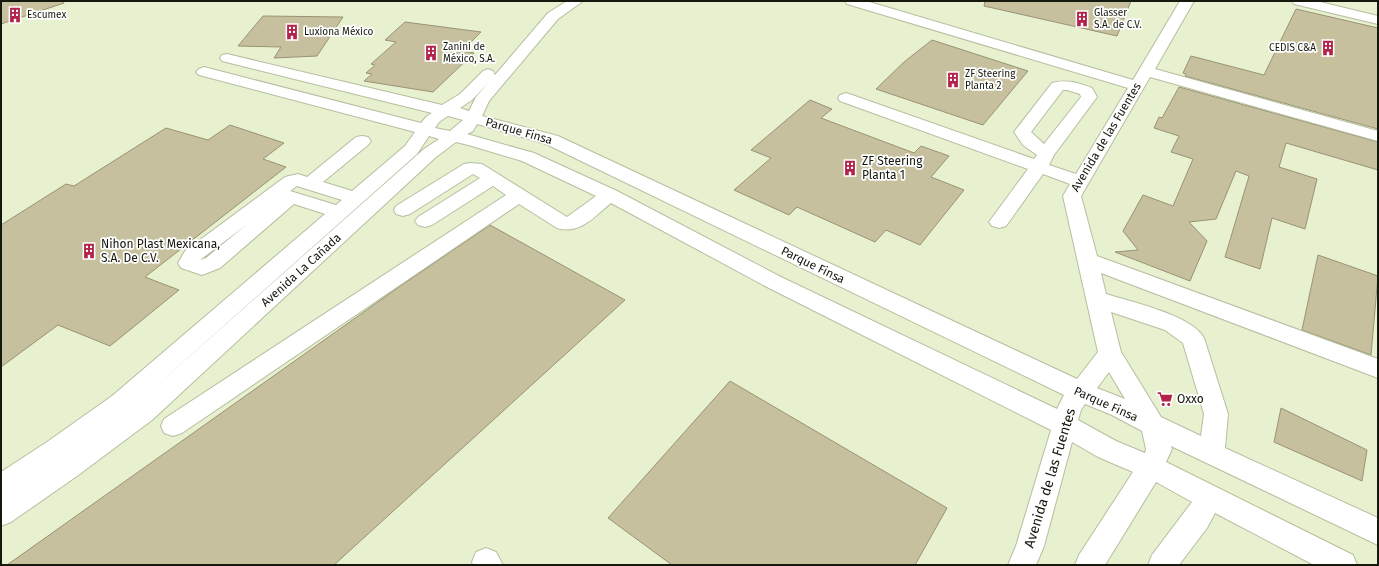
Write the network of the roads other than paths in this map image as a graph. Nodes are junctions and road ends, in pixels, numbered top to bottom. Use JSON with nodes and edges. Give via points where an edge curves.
{"nodes":[{"id":1,"x":563,"y":1,"type":"edge"},
{"id":2,"x":576,"y":1,"type":"edge"},
{"id":3,"x":852,"y":1,"type":"edge"},
{"id":4,"x":1186,"y":1,"type":"edge"},
{"id":5,"x":1298,"y":1,"type":"edge"},
{"id":6,"x":1378,"y":20,"type":"edge"},
{"id":7,"x":227,"y":58,"type":"dead end"},
{"id":8,"x":204,"y":72,"type":"dead end"},
{"id":9,"x":1141,"y":79,"type":"junction"},
{"id":10,"x":314,"y":80,"type":"junction"},
{"id":11,"x":292,"y":94,"type":"junction"},
{"id":12,"x":846,"y":98,"type":"dead end"},
{"id":13,"x":445,"y":111,"type":"junction"},
{"id":14,"x":473,"y":118,"type":"junction"},
{"id":15,"x":425,"y":129,"type":"junction"},
{"id":16,"x":455,"y":136,"type":"junction"},
{"id":17,"x":1378,"y":136,"type":"edge"},
{"id":18,"x":362,"y":141,"type":"dead end"},
{"id":19,"x":1042,"y":161,"type":"junction"},
{"id":20,"x":493,"y":178,"type":"junction"},
{"id":21,"x":1080,"y":181,"type":"junction"},
{"id":22,"x":309,"y":184,"type":"junction"},
{"id":23,"x":654,"y":189,"type":"junction"},
{"id":24,"x":284,"y":195,"type":"junction"},
{"id":25,"x":519,"y":195,"type":"junction"},
{"id":26,"x":610,"y":195,"type":"junction"},
{"id":27,"x":354,"y":198,"type":"junction"},
{"id":28,"x":634,"y":207,"type":"junction"},
{"id":29,"x":403,"y":210,"type":"dead end"},
{"id":30,"x":338,"y":212,"type":"junction"},
{"id":31,"x":425,"y":221,"type":"dead end"},
{"id":32,"x":999,"y":222,"type":"dead end"},
{"id":33,"x":798,"y":257,"type":"junction"},
{"id":34,"x":1087,"y":260,"type":"junction"},
{"id":35,"x":774,"y":282,"type":"junction"},
{"id":36,"x":1097,"y":299,"type":"junction"},
{"id":37,"x":1110,"y":353,"type":"junction"},
{"id":38,"x":1378,"y":369,"type":"edge"},
{"id":39,"x":1081,"y":392,"type":"junction"},
{"id":40,"x":1065,"y":424,"type":"junction"},
{"id":41,"x":173,"y":426,"type":"dead end"},
{"id":42,"x":1154,"y":427,"type":"junction"},
{"id":43,"x":1211,"y":454,"type":"junction"},
{"id":44,"x":1151,"y":467,"type":"junction"},
{"id":45,"x":1,"y":486,"type":"edge"},
{"id":46,"x":1210,"y":497,"type":"junction"},
{"id":47,"x":1,"y":513,"type":"edge"},
{"id":48,"x":1378,"y":532,"type":"edge"},
{"id":49,"x":1022,"y":565,"type":"edge"},
{"id":50,"x":1089,"y":565,"type":"edge"},
{"id":51,"x":1162,"y":565,"type":"edge"},
{"id":52,"x":1343,"y":565,"type":"edge"}],
"edges":[{"from":1,"to":13,"type":"street","via":[[546,13],[466,97]]},
{"from":2,"to":14,"type":"street","name":"Avenida La Cañada","via":[[553,16],[482,100]]},
{"from":3,"to":9,"type":"street"},
{"from":4,"to":9,"type":"street","name":"Avenida de las Fuentes"},
{"from":5,"to":6,"type":"street"},
{"from":7,"to":10,"type":"street","name":"Parque Finsa"},
{"from":8,"to":11,"type":"street"},
{"from":9,"to":17,"type":"street"},
{"from":9,"to":21,"type":"street","name":"Avenida de las Fuentes"},
{"from":10,"to":11,"type":"street"},
{"from":10,"to":13,"type":"street","name":"Parque Finsa"},
{"from":11,"to":15,"type":"street"},
{"from":12,"to":19,"type":"street"},
{"from":13,"to":14,"type":"street","name":"Parque Finsa"},
{"from":13,"to":15,"type":"street"},
{"from":14,"to":16,"type":"street","name":"Avenida La Cañada","via":[[467,127]]},
{"from":14,"to":23,"type":"street","name":"Parque Finsa","via":[[552,140]]},
{"from":15,"to":16,"type":"street"},
{"from":15,"to":27,"type":"street","via":[[411,150]]},
{"from":16,"to":26,"type":"street","via":[[528,157]]},
{"from":16,"to":47,"type":"street","name":"Avenida La Cañada","via":[[430,153],[143,413]]},
{"from":18,"to":22,"type":"street"},
{"from":19,"to":21,"type":"street"},
{"from":19,"to":32,"type":"street"},
{"from":20,"to":25,"type":"street"},
{"from":20,"to":29,"type":"street","via":[[476,168],[470,168]]},
{"from":20,"to":31,"type":"street"},
{"from":21,"to":34,"type":"street","name":"Avenida de las Fuentes","via":[[1072,196]]},
{"from":22,"to":24,"type":"street","via":[[298,180],[292,181]]},
{"from":22,"to":27,"type":"street"},
{"from":23,"to":28,"type":"street"},
{"from":23,"to":33,"type":"street","name":"Parque Finsa"},
{"from":24,"to":24,"type":"street","via":[[192,256],[188,263],[202,268],[213,263]]},
{"from":24,"to":30,"type":"street"},
{"from":25,"to":26,"type":"street","via":[[564,224],[574,223]]},
{"from":25,"to":41,"type":"street"},
{"from":26,"to":28,"type":"street"},
{"from":27,"to":30,"type":"street"},
{"from":28,"to":35,"type":"street"},
{"from":30,"to":45,"type":"street","via":[[121,403]]},
{"from":33,"to":35,"type":"street"},
{"from":33,"to":39,"type":"street","name":"Parque Finsa"},
{"from":34,"to":36,"type":"street","name":"Avenida de las Fuentes"},
{"from":34,"to":38,"type":"street"},
{"from":35,"to":40,"type":"street"},
{"from":36,"to":37,"type":"street","name":"Avenida de las Fuentes"},
{"from":36,"to":43,"type":"street","via":[[1173,324],[1193,338],[1216,414]]},
{"from":37,"to":39,"type":"street","name":"Avenida de las Fuentes"},
{"from":37,"to":42,"type":"street","name":"Avenida de las Fuentes"},
{"from":39,"to":40,"type":"street","name":"Avenida de las Fuentes","via":[[1070,406]]},
{"from":39,"to":42,"type":"street","name":"Parque Finsa","via":[[1121,408]]},
{"from":40,"to":44,"type":"street","via":[[1107,449]]},
{"from":40,"to":49,"type":"street","name":"Avenida de las Fuentes","via":[[1030,546]]},
{"from":42,"to":43,"type":"street","name":"Parque Finsa"},
{"from":42,"to":44,"type":"street","name":"Avenida de las Fuentes","via":[[1159,449]]},
{"from":43,"to":48,"type":"street","name":"Parque Finsa"},
{"from":44,"to":46,"type":"street"},
{"from":44,"to":50,"type":"street","name":"Avenida de las Fuentes"},
{"from":46,"to":51,"type":"street"},
{"from":46,"to":52,"type":"street"}]}
